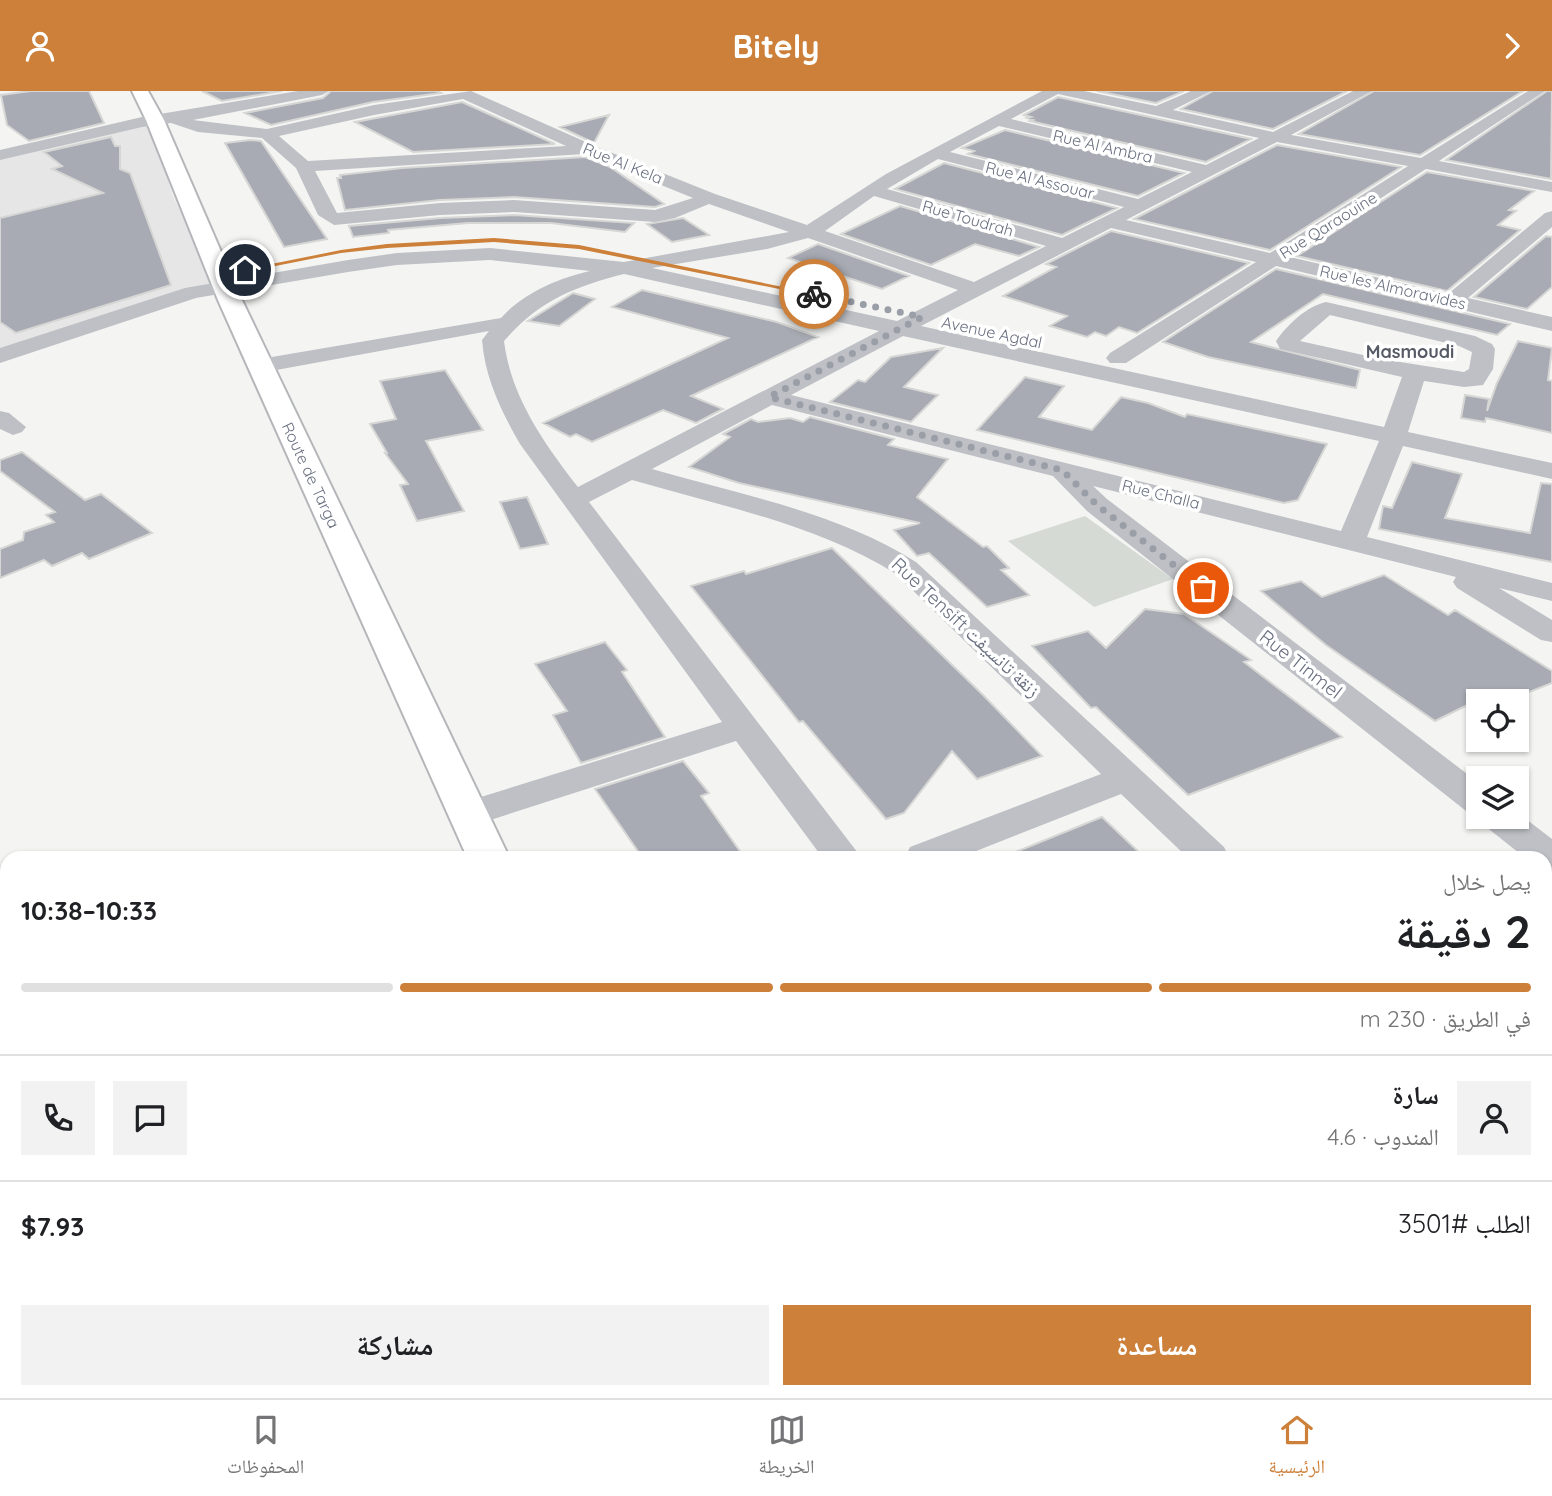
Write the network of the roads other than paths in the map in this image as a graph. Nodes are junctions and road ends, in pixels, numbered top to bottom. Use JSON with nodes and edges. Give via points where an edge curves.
{"nodes":[{"id":1,"x":140,"y":91,"type":"edge"},
{"id":2,"x":322,"y":91,"type":"edge"},
{"id":3,"x":1053,"y":91,"type":"edge"},
{"id":4,"x":1063,"y":91,"type":"edge"},
{"id":5,"x":1113,"y":91,"type":"edge"},
{"id":6,"x":1204,"y":91,"type":"edge"},
{"id":7,"x":1365,"y":91,"type":"edge"},
{"id":8,"x":1538,"y":91,"type":"edge"},
{"id":9,"x":1094,"y":99,"type":"junction"},
{"id":10,"x":1156,"y":112,"type":"junction"},
{"id":11,"x":163,"y":119,"type":"junction"},
{"id":12,"x":998,"y":121,"type":"junction"},
{"id":13,"x":304,"y":127,"type":"junction"},
{"id":14,"x":267,"y":134,"type":"junction"},
{"id":15,"x":1275,"y":137,"type":"junction"},
{"id":16,"x":589,"y":150,"type":"junction"},
{"id":17,"x":938,"y":154,"type":"junction"},
{"id":18,"x":0,"y":155,"type":"edge"},
{"id":19,"x":366,"y":162,"type":"junction"},
{"id":20,"x":1423,"y":164,"type":"junction"},
{"id":21,"x":304,"y":166,"type":"junction"},
{"id":22,"x":1209,"y":171,"type":"junction"},
{"id":23,"x":1552,"y":187,"type":"edge"},
{"id":24,"x":872,"y":190,"type":"junction"},
{"id":25,"x":709,"y":198,"type":"junction"},
{"id":26,"x":1142,"y":206,"type":"junction"},
{"id":27,"x":1552,"y":217,"type":"edge"},
{"id":28,"x":1110,"y":222,"type":"junction"},
{"id":29,"x":806,"y":234,"type":"junction"},
{"id":30,"x":1065,"y":245,"type":"junction"},
{"id":31,"x":1273,"y":260,"type":"junction"},
{"id":32,"x":663,"y":262,"type":"junction"},
{"id":33,"x":622,"y":268,"type":"junction"},
{"id":34,"x":223,"y":281,"type":"junction"},
{"id":35,"x":977,"y":291,"type":"junction"},
{"id":36,"x":1452,"y":301,"type":"junction"},
{"id":37,"x":922,"y":317,"type":"junction"},
{"id":38,"x":496,"y":323,"type":"dead end"},
{"id":39,"x":1552,"y":324,"type":"edge"},
{"id":40,"x":901,"y":329,"type":"junction"},
{"id":41,"x":0,"y":356,"type":"edge"},
{"id":42,"x":1118,"y":358,"type":"junction"},
{"id":43,"x":260,"y":366,"type":"junction"},
{"id":44,"x":1416,"y":370,"type":"junction"},
{"id":45,"x":769,"y":397,"type":"junction"},
{"id":46,"x":1396,"y":427,"type":"junction"},
{"id":47,"x":1552,"y":450,"type":"edge"},
{"id":48,"x":1062,"y":470,"type":"junction"},
{"id":49,"x":630,"y":471,"type":"junction"},
{"id":50,"x":1552,"y":471,"type":"edge"},
{"id":51,"x":573,"y":500,"type":"junction"},
{"id":52,"x":1351,"y":542,"type":"junction"},
{"id":53,"x":1439,"y":564,"type":"junction"},
{"id":54,"x":1552,"y":592,"type":"edge"},
{"id":55,"x":1552,"y":633,"type":"edge"},
{"id":56,"x":744,"y":727,"type":"junction"},
{"id":57,"x":1127,"y":778,"type":"junction"},
{"id":58,"x":1466,"y":792,"type":"edge"},
{"id":59,"x":468,"y":814,"type":"junction"},
{"id":60,"x":1514,"y":829,"type":"edge"},
{"id":61,"x":485,"y":851,"type":"edge"},
{"id":62,"x":837,"y":851,"type":"edge"},
{"id":63,"x":939,"y":851,"type":"edge"},
{"id":64,"x":1204,"y":851,"type":"edge"},
{"id":65,"x":1542,"y":851,"type":"edge"}],
"edges":[{"from":1,"to":11,"type":"main road","name":"Route de Targa"},
{"from":2,"to":11,"type":"street"},
{"from":3,"to":12,"type":"street"},
{"from":4,"to":9,"type":"street"},
{"from":5,"to":9,"type":"street"},
{"from":6,"to":10,"type":"street"},
{"from":7,"to":15,"type":"street"},
{"from":8,"to":20,"type":"street","name":"Rue Qaraouine"},
{"from":9,"to":10,"type":"street"},
{"from":10,"to":15,"type":"street"},
{"from":11,"to":14,"type":"street","name":"Rue Al Kela"},
{"from":11,"to":18,"type":"street"},
{"from":11,"to":34,"type":"main road","name":"Route de Targa"},
{"from":12,"to":17,"type":"street"},
{"from":12,"to":22,"type":"street","name":"Rue Al Ambra"},
{"from":13,"to":14,"type":"street","name":"Rue Al Kela"},
{"from":13,"to":16,"type":"street","name":"Rue Al Kela","via":[[461,94]]},
{"from":13,"to":19,"type":"street"},
{"from":14,"to":21,"type":"street"},
{"from":15,"to":20,"type":"street"},
{"from":15,"to":22,"type":"street"},
{"from":16,"to":19,"type":"street"},
{"from":16,"to":25,"type":"street","name":"Rue Al Kela"},
{"from":17,"to":24,"type":"street"},
{"from":17,"to":26,"type":"street","name":"Rue Al Assouar"},
{"from":19,"to":21,"type":"street"},
{"from":20,"to":23,"type":"street"},
{"from":20,"to":31,"type":"street","name":"Rue Qaraouine"},
{"from":21,"to":25,"type":"street","via":[[327,215],[334,219],[514,206],[655,216]]},
{"from":22,"to":26,"type":"street"},
{"from":24,"to":29,"type":"street"},
{"from":24,"to":30,"type":"street","name":"Rue Toudrah"},
{"from":25,"to":29,"type":"street","name":"Rue Al Kela"},
{"from":26,"to":28,"type":"street"},
{"from":27,"to":36,"type":"street"},
{"from":28,"to":30,"type":"street"},
{"from":28,"to":31,"type":"street","name":"Rue les Almoravides"},
{"from":29,"to":32,"type":"street"},
{"from":29,"to":35,"type":"street","name":"Rue Al Kela"},
{"from":30,"to":35,"type":"street"},
{"from":31,"to":36,"type":"street","name":"Rue les Almoravides"},
{"from":31,"to":42,"type":"street","name":"Rue Qaraouine"},
{"from":32,"to":33,"type":"street"},
{"from":32,"to":34,"type":"street","name":"Avenue Agdal","via":[[579,247],[481,240],[341,251]]},
{"from":32,"to":37,"type":"street","name":"Avenue Agdal"},
{"from":33,"to":34,"type":"street","name":"Avenue Agdal","via":[[532,257],[445,256]]},
{"from":33,"to":40,"type":"street","name":"Avenue Agdal"},
{"from":33,"to":51,"type":"street","via":[[541,295],[493,340],[495,363],[521,425]]},
{"from":34,"to":41,"type":"street"},
{"from":34,"to":43,"type":"main road","name":"Route de Targa"},
{"from":35,"to":37,"type":"street"},
{"from":36,"to":39,"type":"street","name":"Rue les Almoravides"},
{"from":37,"to":40,"type":"street"},
{"from":37,"to":42,"type":"street","name":"Avenue Agdal"},
{"from":38,"to":43,"type":"street"},
{"from":40,"to":45,"type":"street"},
{"from":40,"to":46,"type":"street","name":"Avenue Agdal"},
{"from":42,"to":46,"type":"street","name":"Avenue Agdal"},
{"from":43,"to":59,"type":"main road","name":"Route de Targa"},
{"from":44,"to":44,"type":"street","via":[[1471,381],[1481,369],[1484,349],[1326,308],[1287,341],[1311,353]]},
{"from":44,"to":46,"type":"street"},
{"from":45,"to":48,"type":"street","name":"Rue Challa"},
{"from":45,"to":49,"type":"street"},
{"from":46,"to":47,"type":"street","name":"Avenue Agdal"},
{"from":46,"to":50,"type":"street","name":"Avenue Agdal"},
{"from":46,"to":52,"type":"street"},
{"from":48,"to":52,"type":"street","name":"Rue Challa"},
{"from":48,"to":58,"type":"street","name":"Rue Tinmel","via":[[1097,505]]},
{"from":49,"to":51,"type":"street"},
{"from":49,"to":57,"type":"street","name":"Rue Tensift زنقة تانسيفت","via":[[822,526],[884,553],[906,568]]},
{"from":51,"to":56,"type":"street"},
{"from":52,"to":53,"type":"street","name":"Rue Challa"},
{"from":53,"to":54,"type":"street","name":"Rue Challa"},
{"from":53,"to":55,"type":"street"},
{"from":56,"to":59,"type":"street"},
{"from":56,"to":62,"type":"street"},
{"from":57,"to":63,"type":"street"},
{"from":57,"to":64,"type":"street","name":"Rue Tensift زنقة تانسيفت"},
{"from":59,"to":61,"type":"main road","name":"Route de Targa"},
{"from":60,"to":65,"type":"street"}]}
